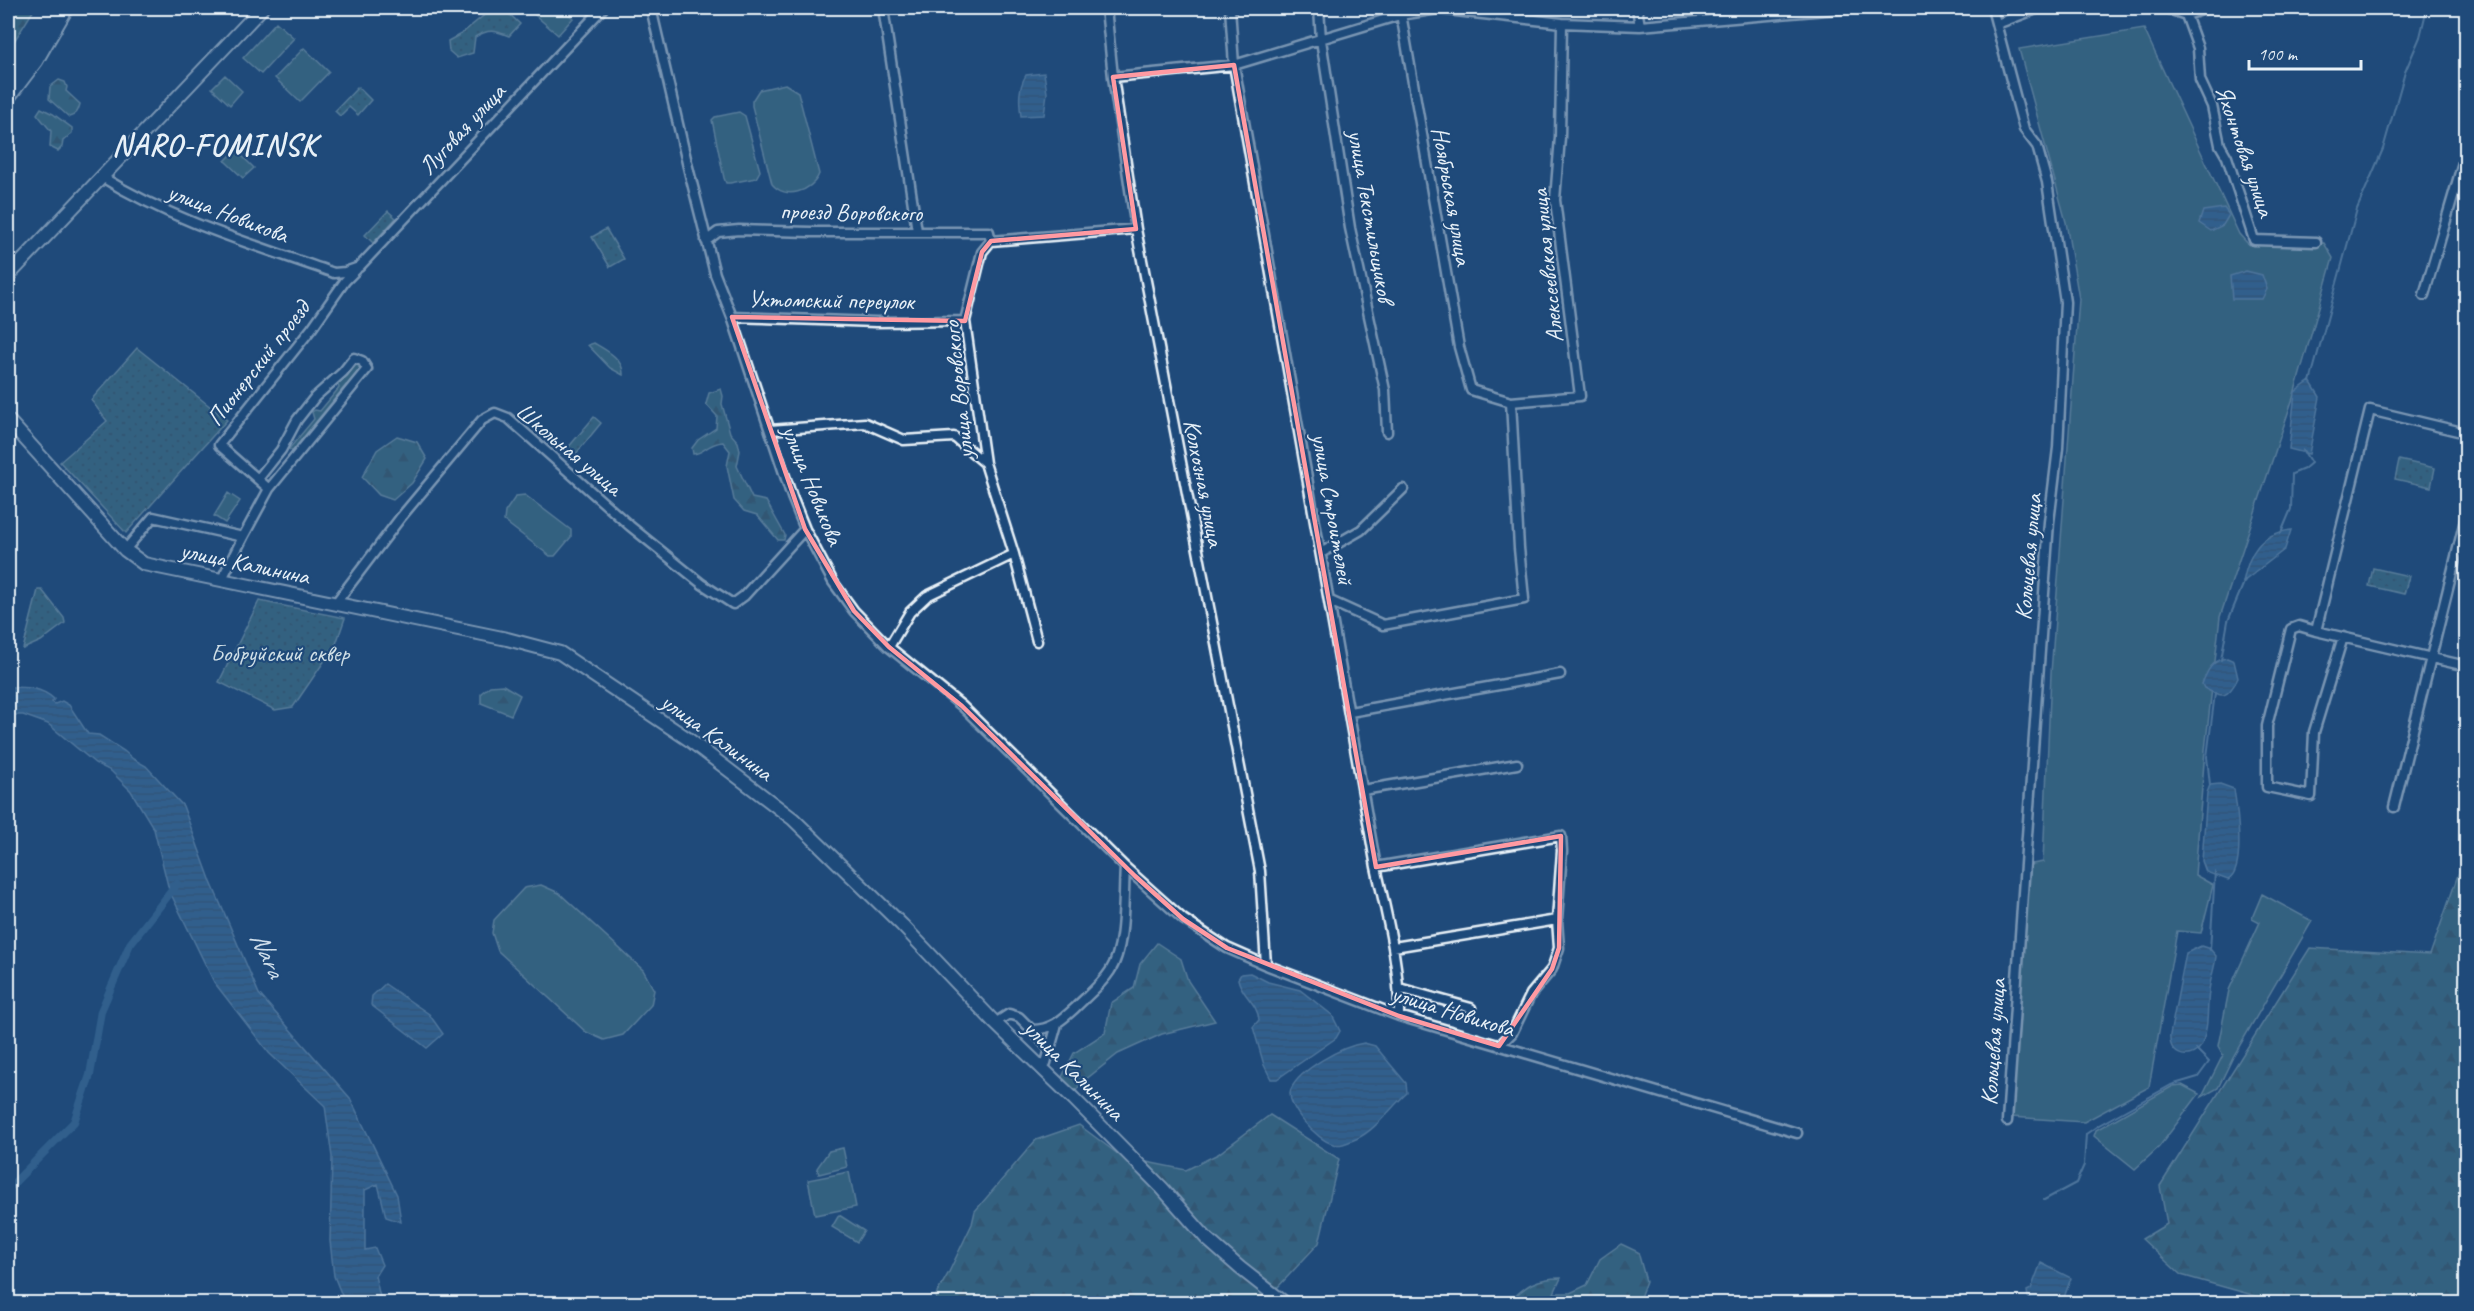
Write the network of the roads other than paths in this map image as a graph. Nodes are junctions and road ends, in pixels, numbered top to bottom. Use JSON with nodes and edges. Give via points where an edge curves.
{"nodes":[{"id":1,"x":262,"y":8,"type":"edge"},
{"id":2,"x":603,"y":8,"type":"edge"},
{"id":3,"x":651,"y":8,"type":"edge"},
{"id":4,"x":883,"y":8,"type":"edge"},
{"id":5,"x":1106,"y":8,"type":"edge"},
{"id":6,"x":1230,"y":8,"type":"edge"},
{"id":7,"x":1318,"y":8,"type":"edge"},
{"id":8,"x":1637,"y":8,"type":"edge"},
{"id":9,"x":1850,"y":8,"type":"edge"},
{"id":10,"x":1992,"y":8,"type":"edge"},
{"id":11,"x":2039,"y":8,"type":"edge"},
{"id":12,"x":2166,"y":8,"type":"edge"},
{"id":13,"x":2208,"y":8,"type":"edge"},
{"id":14,"x":1400,"y":11,"type":"edge"},
{"id":15,"x":2186,"y":15,"type":"junction"},
{"id":16,"x":1562,"y":23,"type":"junction"},
{"id":17,"x":1997,"y":24,"type":"junction"},
{"id":18,"x":1640,"y":27,"type":"junction"},
{"id":19,"x":1321,"y":40,"type":"junction"},
{"id":20,"x":1234,"y":65,"type":"junction"},
{"id":21,"x":1113,"y":77,"type":"junction"},
{"id":22,"x":2466,"y":152,"type":"edge"},
{"id":23,"x":102,"y":177,"type":"junction"},
{"id":24,"x":1136,"y":229,"type":"junction"},
{"id":25,"x":917,"y":231,"type":"junction"},
{"id":26,"x":706,"y":241,"type":"junction"},
{"id":27,"x":991,"y":241,"type":"junction"},
{"id":28,"x":2316,"y":242,"type":"dead end"},
{"id":29,"x":359,"y":267,"type":"junction"},
{"id":30,"x":345,"y":272,"type":"joint"},
{"id":31,"x":8,"y":276,"type":"edge"},
{"id":32,"x":2424,"y":295,"type":"dead end"},
{"id":33,"x":732,"y":317,"type":"junction"},
{"id":34,"x":965,"y":321,"type":"junction"},
{"id":35,"x":1511,"y":402,"type":"junction"},
{"id":36,"x":8,"y":420,"type":"edge"},
{"id":37,"x":770,"y":430,"type":"junction"},
{"id":38,"x":1387,"y":432,"type":"dead end"},
{"id":39,"x":2466,"y":433,"type":"edge"},
{"id":40,"x":985,"y":463,"type":"junction"},
{"id":41,"x":258,"y":479,"type":"junction"},
{"id":42,"x":269,"y":489,"type":"junction"},
{"id":43,"x":1403,"y":489,"type":"dead end"},
{"id":44,"x":2466,"y":516,"type":"edge"},
{"id":45,"x":805,"y":529,"type":"junction"},
{"id":46,"x":243,"y":537,"type":"junction"},
{"id":47,"x":125,"y":550,"type":"junction"},
{"id":48,"x":1321,"y":553,"type":"junction"},
{"id":49,"x":1014,"y":554,"type":"junction"},
{"id":50,"x":222,"y":579,"type":"junction"},
{"id":51,"x":1330,"y":601,"type":"junction"},
{"id":52,"x":335,"y":603,"type":"junction"},
{"id":53,"x":2316,"y":631,"type":"junction"},
{"id":54,"x":2343,"y":637,"type":"junction"},
{"id":55,"x":1037,"y":641,"type":"dead end"},
{"id":56,"x":889,"y":647,"type":"junction"},
{"id":57,"x":2431,"y":657,"type":"junction"},
{"id":58,"x":2466,"y":666,"type":"edge"},
{"id":59,"x":1560,"y":674,"type":"dead end"},
{"id":60,"x":1350,"y":712,"type":"junction"},
{"id":61,"x":1518,"y":764,"type":"dead end"},
{"id":62,"x":1363,"y":790,"type":"junction"},
{"id":63,"x":2394,"y":807,"type":"dead end"},
{"id":64,"x":1125,"y":867,"type":"junction"},
{"id":65,"x":1376,"y":867,"type":"junction"},
{"id":66,"x":1557,"y":920,"type":"junction"},
{"id":67,"x":1394,"y":947,"type":"junction"},
{"id":68,"x":1266,"y":965,"type":"junction"},
{"id":69,"x":1399,"y":988,"type":"junction"},
{"id":70,"x":1471,"y":1008,"type":"dead end"},
{"id":71,"x":1400,"y":1016,"type":"junction"},
{"id":72,"x":995,"y":1023,"type":"junction"},
{"id":73,"x":1057,"y":1024,"type":"junction"},
{"id":74,"x":1032,"y":1030,"type":"junction"},
{"id":75,"x":1500,"y":1046,"type":"junction"},
{"id":76,"x":1050,"y":1050,"type":"junction"},
{"id":77,"x":1041,"y":1067,"type":"junction"},
{"id":78,"x":2007,"y":1121,"type":"dead end"},
{"id":79,"x":1797,"y":1133,"type":"dead end"},
{"id":80,"x":1286,"y":1304,"type":"edge"}],
"edges":[{"from":1,"to":23,"type":"street"},
{"from":2,"to":29,"type":"street","name":"Луговая улица"},
{"from":3,"to":26,"type":"street","name":"улица Новикова"},
{"from":4,"to":25,"type":"street"},
{"from":5,"to":21,"type":"street","name":"Колхозная улица"},
{"from":6,"to":20,"type":"street","name":"улица Строителей"},
{"from":7,"to":19,"type":"street","name":"улица Текстильщиков"},
{"from":8,"to":18,"type":"street"},
{"from":9,"to":18,"type":"street"},
{"from":10,"to":17,"type":"street","name":"Кольцевая улица"},
{"from":11,"to":17,"type":"street"},
{"from":12,"to":15,"type":"street"},
{"from":13,"to":15,"type":"street"},
{"from":14,"to":16,"type":"street","via":[[1438,9]]},
{"from":14,"to":19,"type":"street"},
{"from":14,"to":35,"type":"street","name":"Ноябрьская улица","via":[[1459,347],[1471,390]]},
{"from":15,"to":28,"type":"street","name":"Яхонтовая улица","via":[[2199,48],[2200,80],[2212,106],[2220,145],[2254,240]]},
{"from":16,"to":18,"type":"street"},
{"from":16,"to":35,"type":"street","name":"Алексеевская улица","via":[[1555,200],[1580,396]]},
{"from":17,"to":78,"type":"street","name":"Кольцевая улица","via":[[2024,129],[2037,146],[2047,182],[2065,302],[2058,448],[2049,522]]},
{"from":19,"to":20,"type":"street"},
{"from":19,"to":38,"type":"street","name":"улица Текстильщиков","via":[[1350,228],[1385,390]]},
{"from":20,"to":21,"type":"street"},
{"from":20,"to":48,"type":"street","name":"улица Строителей"},
{"from":21,"to":24,"type":"street","name":"Колхозная улица"},
{"from":22,"to":32,"type":"street"},
{"from":23,"to":30,"type":"street","name":"улица Новикова","via":[[168,212],[334,273]]},
{"from":23,"to":31,"type":"street"},
{"from":24,"to":27,"type":"street"},
{"from":24,"to":68,"type":"street","name":"Колхозная улица","via":[[1260,871]]},
{"from":25,"to":26,"type":"street","name":"проезд Воровского","via":[[739,230],[718,232]]},
{"from":25,"to":27,"type":"street","name":"проезд Воровского","via":[[989,232]]},
{"from":26,"to":33,"type":"street","name":"улица Новикова"},
{"from":27,"to":34,"type":"street","name":"улица Воровского","via":[[982,252]]},
{"from":29,"to":30,"type":"street","name":"Луговая улица"},
{"from":29,"to":41,"type":"street","name":"Пионерский проезд","via":[[219,445]]},
{"from":33,"to":34,"type":"street","name":"Ухтомский переулок"},
{"from":33,"to":37,"type":"street","name":"улица Новикова"},
{"from":34,"to":40,"type":"street","name":"улица Воровского"},
{"from":35,"to":51,"type":"street","via":[[1524,599],[1383,625]]},
{"from":36,"to":47,"type":"street","name":"улица Калинина"},
{"from":37,"to":40,"type":"street","via":[[865,423],[904,440],[954,438]]},
{"from":37,"to":45,"type":"street","name":"улица Новикова"},
{"from":39,"to":53,"type":"street","via":[[2370,410]]},
{"from":40,"to":49,"type":"street","name":"улица Воровского"},
{"from":41,"to":42,"type":"street","name":"Пионерский проезд"},
{"from":41,"to":42,"type":"street","via":[[315,397],[354,358],[362,361],[367,369]]},
{"from":42,"to":46,"type":"street"},
{"from":43,"to":48,"type":"street","via":[[1361,530]]},
{"from":44,"to":57,"type":"street"},
{"from":45,"to":52,"type":"street","name":"Школьная улица","via":[[733,604],[630,526],[508,418],[495,413],[482,420]]},
{"from":45,"to":56,"type":"street","name":"улица Новикова","via":[[833,582],[854,611]]},
{"from":46,"to":47,"type":"street","via":[[153,517]]},
{"from":46,"to":50,"type":"street"},
{"from":47,"to":50,"type":"street","name":"улица Калинина","via":[[144,564]]},
{"from":48,"to":51,"type":"street","name":"улица Строителей"},
{"from":49,"to":55,"type":"street","name":"улица Воровского"},
{"from":49,"to":56,"type":"street","via":[[927,596],[910,612]]},
{"from":50,"to":52,"type":"street","name":"улица Калинина"},
{"from":51,"to":60,"type":"street","name":"улица Строителей"},
{"from":52,"to":72,"type":"street","name":"улица Калинина","via":[[560,653],[688,739],[793,819]]},
{"from":53,"to":54,"type":"street"},
{"from":53,"to":54,"type":"street","via":[[2299,626],[2290,629],[2267,726],[2267,787],[2311,796],[2314,732]]},
{"from":54,"to":57,"type":"street"},
{"from":56,"to":64,"type":"street","name":"улица Новикова","via":[[962,706]]},
{"from":57,"to":58,"type":"street"},
{"from":57,"to":63,"type":"street"},
{"from":59,"to":60,"type":"street"},
{"from":60,"to":62,"type":"street","name":"улица Строителей"},
{"from":61,"to":62,"type":"street"},
{"from":62,"to":65,"type":"street","name":"улица Строителей"},
{"from":64,"to":68,"type":"street","name":"улица Новикова","via":[[1183,919],[1227,948]]},
{"from":64,"to":73,"type":"street","via":[[1119,953],[1098,986]]},
{"from":65,"to":66,"type":"street","via":[[1561,836]]},
{"from":65,"to":67,"type":"street","name":"улица Строителей"},
{"from":66,"to":67,"type":"street"},
{"from":66,"to":75,"type":"street","via":[[1559,948],[1552,969],[1531,994],[1512,1033]]},
{"from":67,"to":69,"type":"street","name":"улица Строителей"},
{"from":68,"to":71,"type":"street","name":"улица Новикова"},
{"from":69,"to":70,"type":"street"},
{"from":69,"to":71,"type":"street","name":"улица Строителей"},
{"from":71,"to":75,"type":"street","name":"улица Новикова"},
{"from":72,"to":74,"type":"street","via":[[1009,1014],[1019,1017]]},
{"from":72,"to":77,"type":"street","name":"улица Калинина"},
{"from":73,"to":74,"type":"street"},
{"from":73,"to":76,"type":"street"},
{"from":74,"to":76,"type":"street"},
{"from":75,"to":79,"type":"street","name":"улица Новикова"},
{"from":76,"to":77,"type":"street"},
{"from":77,"to":80,"type":"street","name":"улица Калинина","via":[[1162,1188],[1207,1239]]}]}
